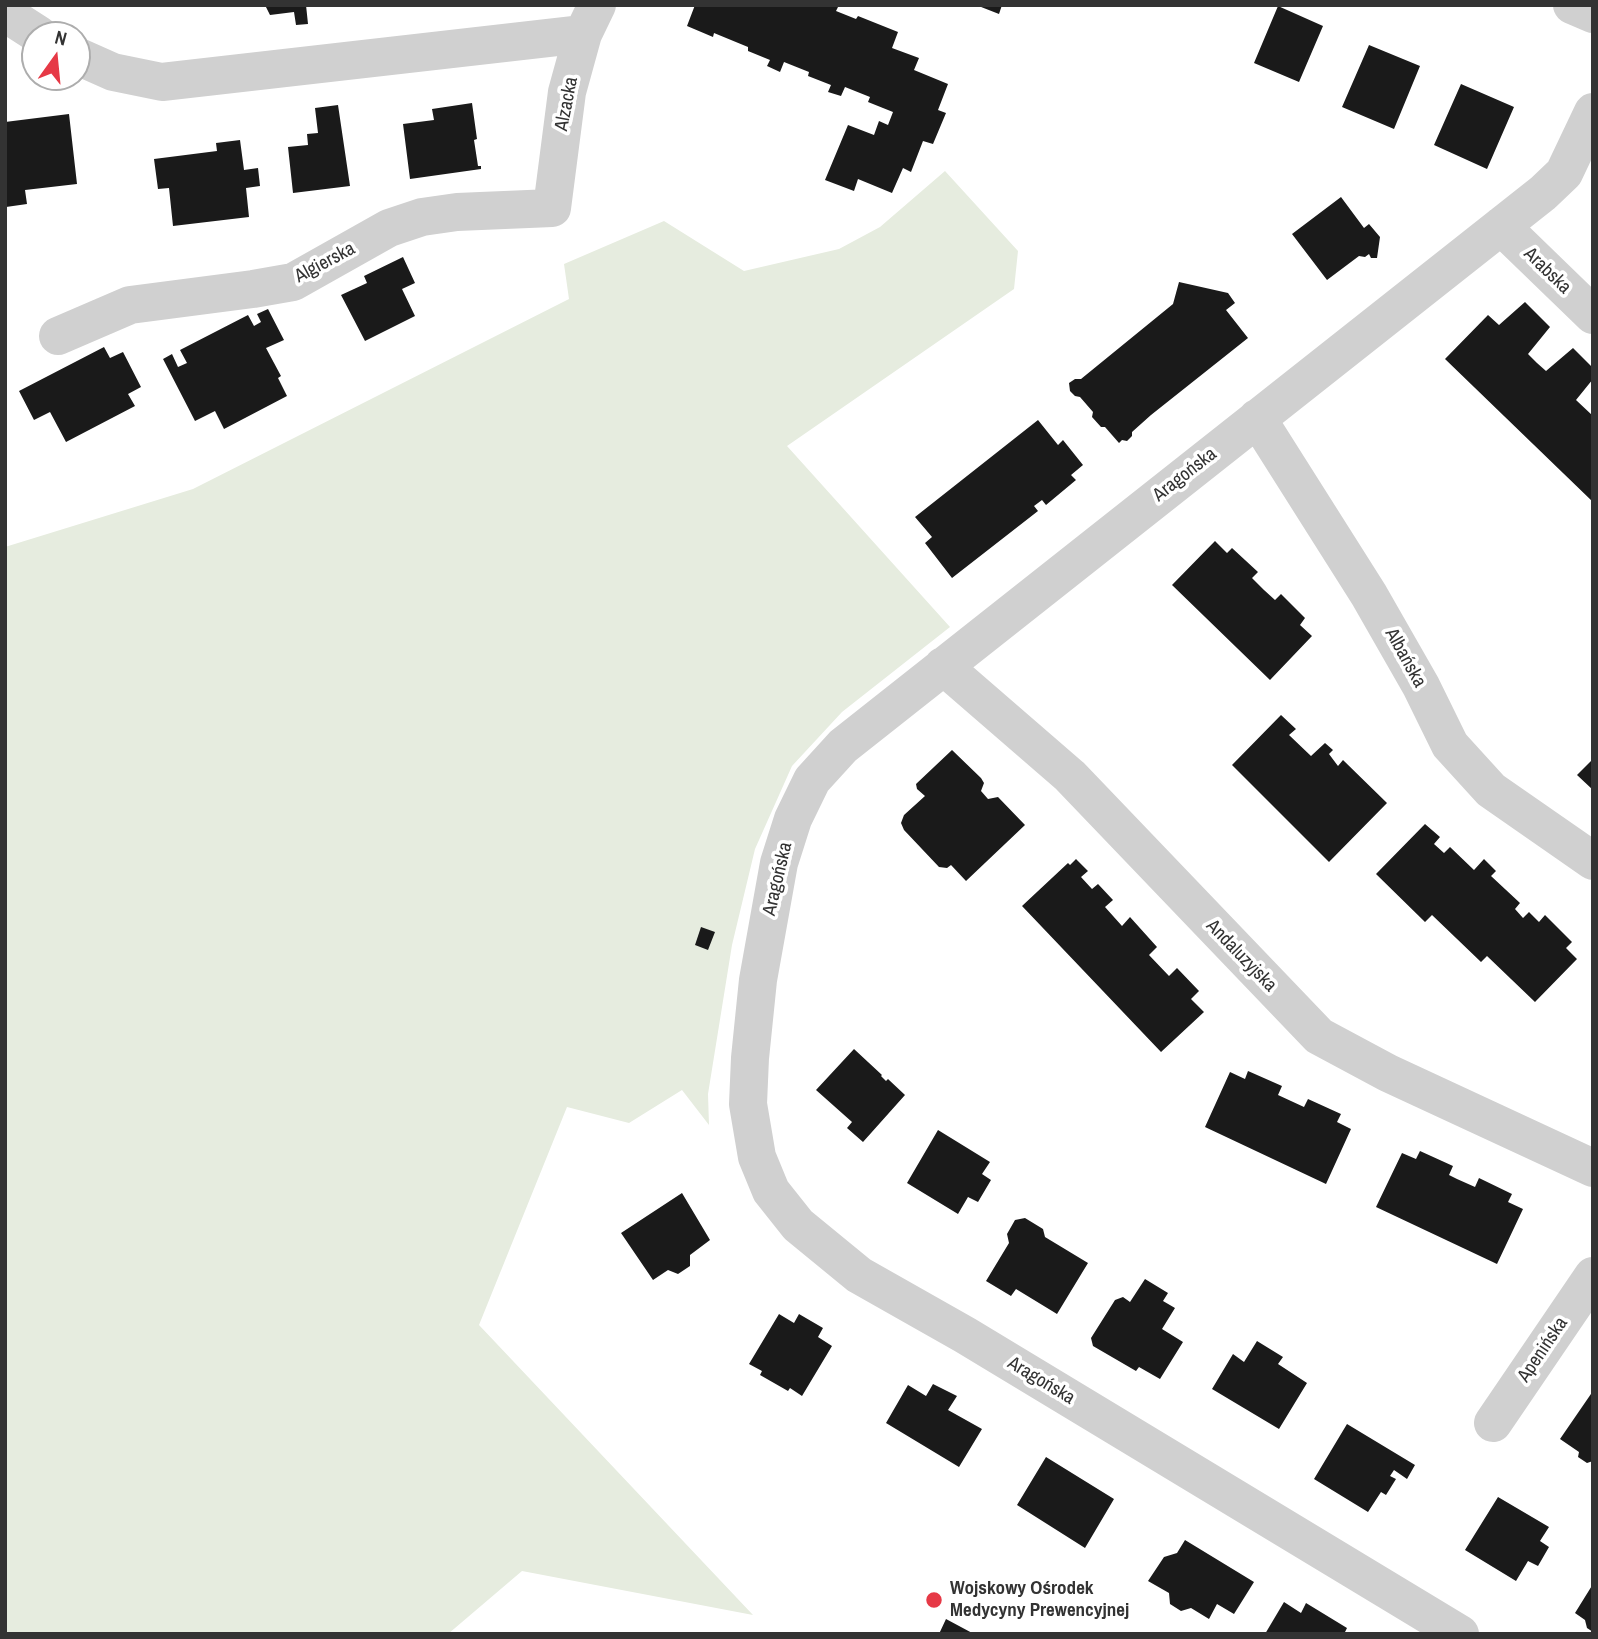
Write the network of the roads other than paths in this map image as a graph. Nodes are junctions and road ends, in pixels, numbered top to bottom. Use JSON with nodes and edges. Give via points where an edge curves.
{"nodes":[{"id":1,"x":1572,"y":5,"type":"edge"},
{"id":2,"x":5,"y":13,"type":"edge"},
{"id":3,"x":1593,"y":14,"type":"edge"},
{"id":4,"x":590,"y":20,"type":"edge"},
{"id":5,"x":21,"y":23,"type":"edge"},
{"id":6,"x":91,"y":62,"type":"edge"},
{"id":7,"x":1593,"y":112,"type":"edge"},
{"id":8,"x":552,"y":208,"type":"joint"},
{"id":9,"x":1501,"y":226,"type":"junction"},
{"id":10,"x":1593,"y":315,"type":"edge"},
{"id":11,"x":58,"y":336,"type":"dead end"},
{"id":12,"x":1257,"y":418,"type":"junction"},
{"id":13,"x":943,"y":666,"type":"junction"},
{"id":14,"x":1593,"y":861,"type":"edge"},
{"id":15,"x":1593,"y":1168,"type":"edge"},
{"id":16,"x":1593,"y":1276,"type":"edge"},
{"id":17,"x":1493,"y":1423,"type":"dead end"},
{"id":18,"x":1460,"y":1634,"type":"edge"}],
"edges":[{"from":1,"to":3,"type":"street"},
{"from":2,"to":5,"type":"street"},
{"from":4,"to":6,"type":"street","via":[[162,82],[113,72]]},
{"from":4,"to":8,"type":"street","name":"Alzacka","via":[[567,92]]},
{"from":7,"to":9,"type":"street","name":"Aragońska","via":[[1564,173]]},
{"from":8,"to":11,"type":"street","name":"Algierska","via":[[422,216],[389,228],[293,282],[130,305]]},
{"from":9,"to":10,"type":"street","name":"Arabska"},
{"from":9,"to":12,"type":"street","name":"Aragońska"},
{"from":12,"to":13,"type":"street","name":"Aragońska"},
{"from":12,"to":14,"type":"street","name":"Albańska","via":[[1376,607],[1450,745],[1491,790]]},
{"from":13,"to":15,"type":"street","name":"Andaluzyjska","via":[[1070,776],[1319,1036]]},
{"from":13,"to":18,"type":"street","name":"Aragońska","via":[[843,746],[812,780],[793,819],[770,908],[750,1058],[748,1104],[757,1157],[771,1191],[798,1225],[859,1275]]},
{"from":16,"to":17,"type":"street","name":"Apenińska"}]}
